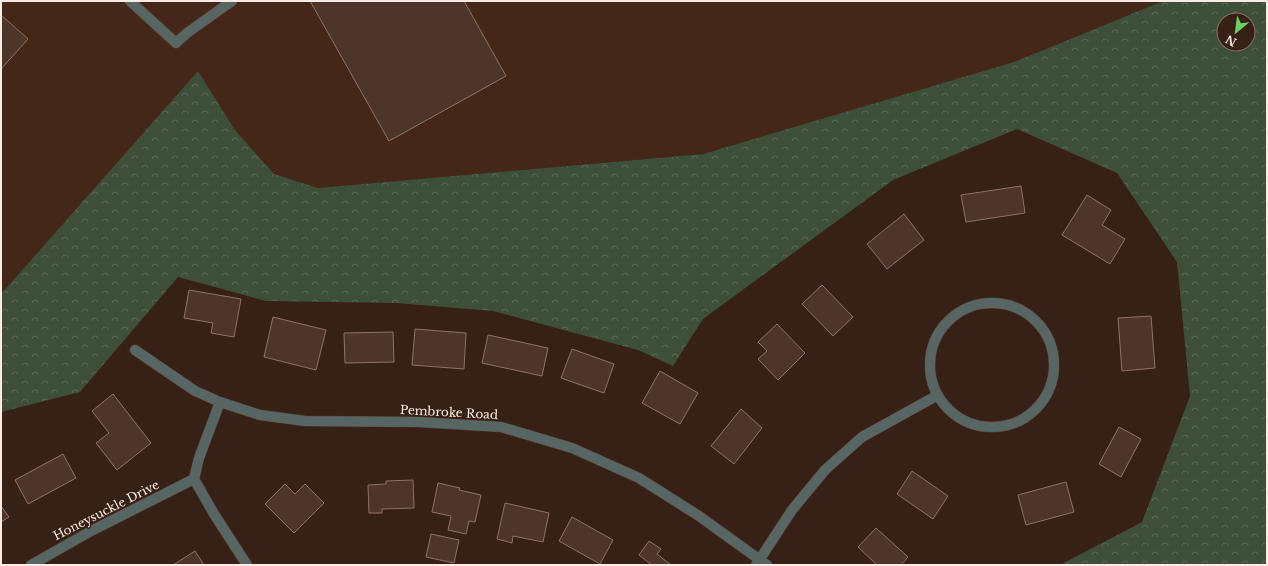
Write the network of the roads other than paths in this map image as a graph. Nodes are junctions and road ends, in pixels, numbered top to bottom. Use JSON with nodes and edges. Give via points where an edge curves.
{"nodes":[{"id":1,"x":130,"y":1,"type":"edge"},
{"id":2,"x":232,"y":1,"type":"edge"},
{"id":3,"x":135,"y":350,"type":"dead end"},
{"id":4,"x":938,"y":395,"type":"junction"},
{"id":5,"x":220,"y":402,"type":"junction"},
{"id":6,"x":194,"y":478,"type":"junction"},
{"id":7,"x":761,"y":563,"type":"edge"},
{"id":8,"x":31,"y":565,"type":"edge"},
{"id":9,"x":247,"y":565,"type":"edge"}],
"edges":[{"from":1,"to":2,"type":"street","via":[[176,42]]},
{"from":3,"to":5,"type":"street","name":"Pembroke Road","via":[[195,391]]},
{"from":4,"to":4,"type":"street","via":[[931,376],[930,357],[936,338],[946,322],[962,310],[980,303],[1000,302],[1018,308],[1035,319],[1048,336],[1054,356],[1054,378],[1045,398],[1031,414],[1012,424],[990,427],[969,423],[951,411]]},
{"from":4,"to":7,"type":"street","via":[[862,437],[825,470],[792,510]]},
{"from":5,"to":6,"type":"street"},
{"from":5,"to":7,"type":"street","name":"Pembroke Road","via":[[260,415],[305,422],[419,422],[501,427],[572,448],[639,478],[699,516]]},
{"from":6,"to":8,"type":"street","name":"Honeysuckle Drive"},
{"from":6,"to":9,"type":"street"}]}
